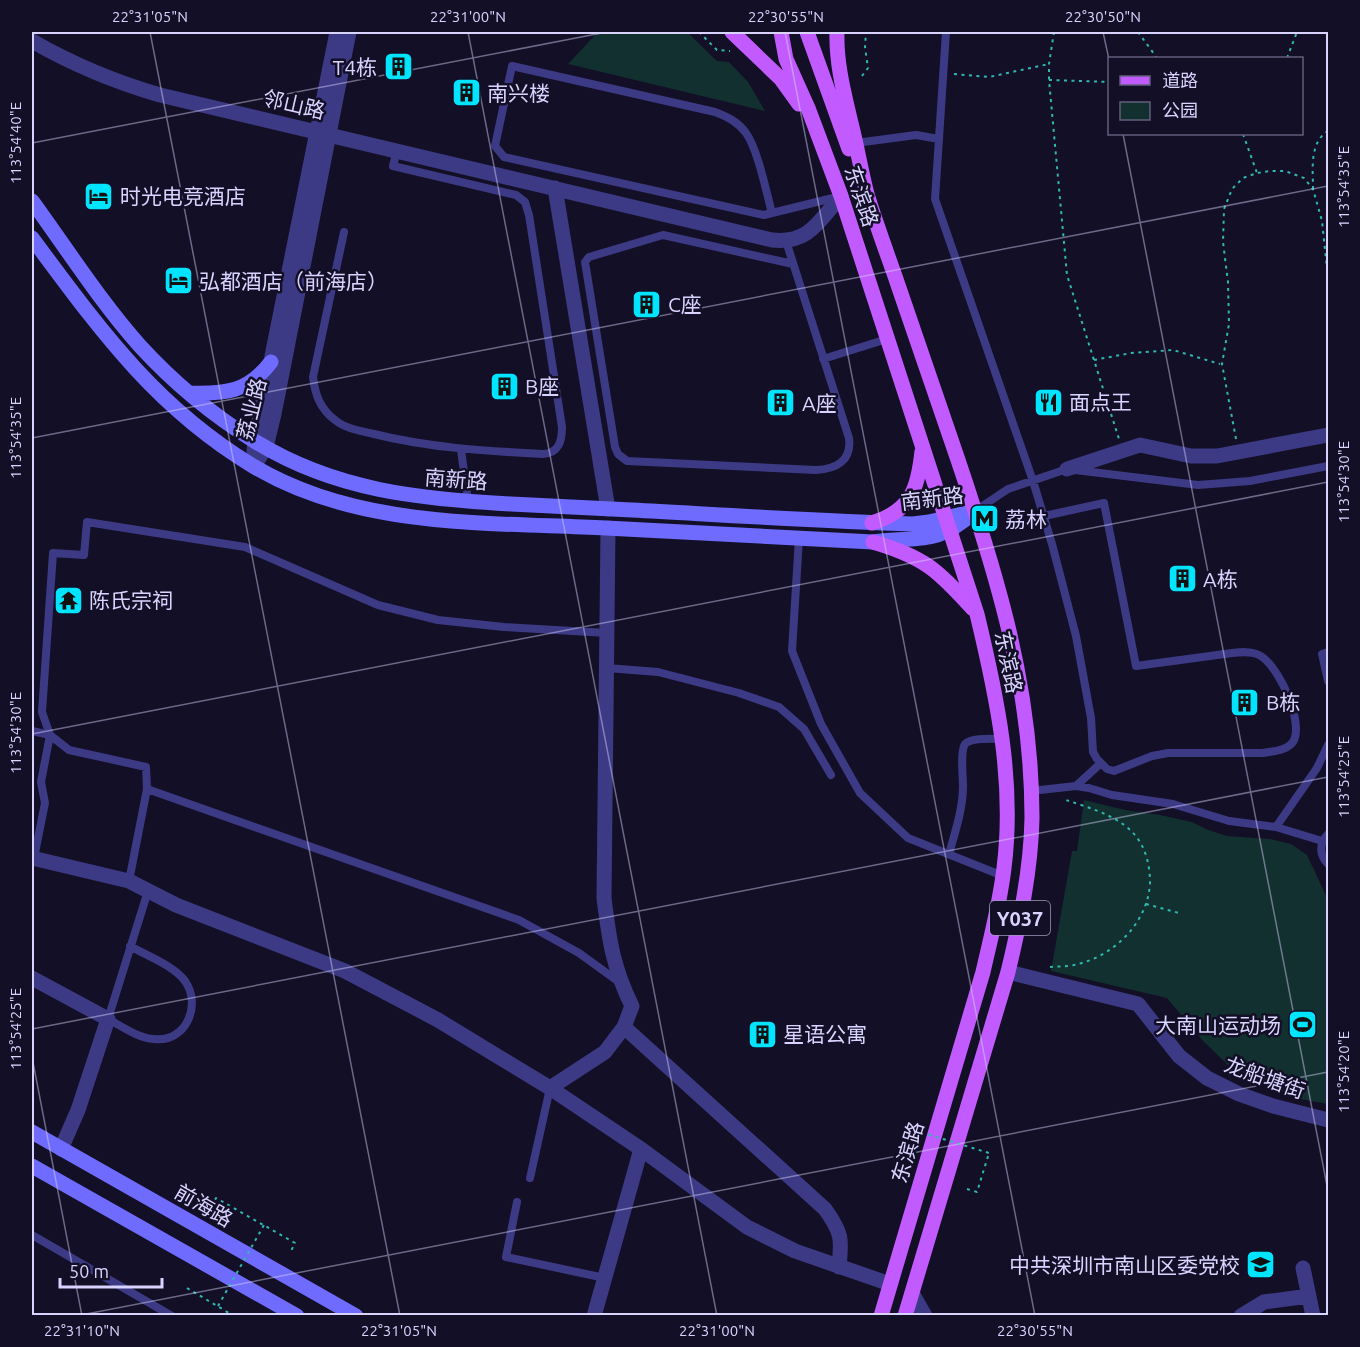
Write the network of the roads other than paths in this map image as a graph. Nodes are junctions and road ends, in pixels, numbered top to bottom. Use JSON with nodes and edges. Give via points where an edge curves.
{"nodes":[{"id":1,"x":337,"y":32,"type":"edge"},
{"id":2,"x":349,"y":32,"type":"edge"},
{"id":3,"x":732,"y":32,"type":"edge"},
{"id":4,"x":782,"y":32,"type":"edge"},
{"id":5,"x":807,"y":32,"type":"edge"},
{"id":6,"x":837,"y":32,"type":"edge"},
{"id":7,"x":946,"y":32,"type":"edge"},
{"id":8,"x":32,"y":41,"type":"edge"},
{"id":9,"x":323,"y":133,"type":"junction"},
{"id":10,"x":819,"y":136,"type":"junction"},
{"id":11,"x":939,"y":139,"type":"junction"},
{"id":12,"x":856,"y":142,"type":"junction"},
{"id":13,"x":397,"y":150,"type":"junction"},
{"id":14,"x":555,"y":188,"type":"junction"},
{"id":15,"x":867,"y":194,"type":"junction"},
{"id":16,"x":841,"y":196,"type":"junction"},
{"id":17,"x":32,"y":201,"type":"edge"},
{"id":18,"x":772,"y":213,"type":"junction"},
{"id":19,"x":344,"y":232,"type":"dead end"},
{"id":20,"x":32,"y":238,"type":"edge"},
{"id":21,"x":786,"y":241,"type":"junction"},
{"id":22,"x":793,"y":264,"type":"junction"},
{"id":23,"x":117,"y":318,"type":"junction"},
{"id":24,"x":102,"y":332,"type":"junction"},
{"id":25,"x":887,"y":339,"type":"junction"},
{"id":26,"x":823,"y":359,"type":"junction"},
{"id":27,"x":271,"y":362,"type":"junction"},
{"id":28,"x":190,"y":393,"type":"junction"},
{"id":29,"x":1329,"y":435,"type":"edge"},
{"id":30,"x":260,"y":444,"type":"junction"},
{"id":31,"x":922,"y":445,"type":"junction"},
{"id":32,"x":461,"y":450,"type":"junction"},
{"id":33,"x":254,"y":466,"type":"junction"},
{"id":34,"x":1329,"y":466,"type":"edge"},
{"id":35,"x":1067,"y":469,"type":"junction"},
{"id":36,"x":1033,"y":481,"type":"junction"},
{"id":37,"x":468,"y":501,"type":"junction"},
{"id":38,"x":608,"y":509,"type":"junction"},
{"id":39,"x":975,"y":511,"type":"junction"},
{"id":40,"x":1044,"y":516,"type":"junction"},
{"id":41,"x":872,"y":523,"type":"junction"},
{"id":42,"x":948,"y":525,"type":"junction"},
{"id":43,"x":608,"y":528,"type":"junction"},
{"id":44,"x":799,"y":538,"type":"junction"},
{"id":45,"x":873,"y":542,"type":"junction"},
{"id":46,"x":976,"y":614,"type":"junction"},
{"id":47,"x":608,"y":633,"type":"junction"},
{"id":48,"x":1329,"y":652,"type":"edge"},
{"id":49,"x":607,"y":668,"type":"junction"},
{"id":50,"x":1329,"y":681,"type":"edge"},
{"id":51,"x":32,"y":731,"type":"edge"},
{"id":52,"x":50,"y":735,"type":"junction"},
{"id":53,"x":1002,"y":739,"type":"junction"},
{"id":54,"x":1329,"y":745,"type":"edge"},
{"id":55,"x":1101,"y":763,"type":"junction"},
{"id":56,"x":831,"y":775,"type":"dead end"},
{"id":57,"x":1076,"y":786,"type":"junction"},
{"id":58,"x":147,"y":789,"type":"junction"},
{"id":59,"x":1031,"y":791,"type":"junction"},
{"id":60,"x":1276,"y":827,"type":"junction"},
{"id":61,"x":1329,"y":834,"type":"edge"},
{"id":62,"x":1322,"y":842,"type":"junction"},
{"id":63,"x":949,"y":854,"type":"junction"},
{"id":64,"x":33,"y":858,"type":"edge"},
{"id":65,"x":1329,"y":864,"type":"edge"},
{"id":66,"x":1003,"y":876,"type":"junction"},
{"id":67,"x":129,"y":881,"type":"junction"},
{"id":68,"x":148,"y":891,"type":"junction"},
{"id":69,"x":130,"y":946,"type":"junction"},
{"id":70,"x":1008,"y":972,"type":"junction"},
{"id":71,"x":32,"y":978,"type":"edge"},
{"id":72,"x":620,"y":982,"type":"junction"},
{"id":73,"x":108,"y":1018,"type":"junction"},
{"id":74,"x":624,"y":1027,"type":"junction"},
{"id":75,"x":550,"y":1088,"type":"junction"},
{"id":76,"x":1329,"y":1120,"type":"edge"},
{"id":77,"x":32,"y":1132,"type":"edge"},
{"id":78,"x":61,"y":1149,"type":"junction"},
{"id":79,"x":641,"y":1149,"type":"junction"},
{"id":80,"x":32,"y":1166,"type":"edge"},
{"id":81,"x":530,"y":1178,"type":"dead end"},
{"id":82,"x":517,"y":1202,"type":"dead end"},
{"id":83,"x":32,"y":1235,"type":"edge"},
{"id":84,"x":839,"y":1268,"type":"junction"},
{"id":85,"x":1303,"y":1268,"type":"dead end"},
{"id":86,"x":605,"y":1278,"type":"junction"},
{"id":87,"x":890,"y":1284,"type":"junction"},
{"id":88,"x":912,"y":1293,"type":"junction"},
{"id":89,"x":1309,"y":1296,"type":"junction"},
{"id":90,"x":172,"y":1316,"type":"edge"},
{"id":91,"x":297,"y":1316,"type":"edge"},
{"id":92,"x":356,"y":1316,"type":"edge"},
{"id":93,"x":594,"y":1316,"type":"edge"},
{"id":94,"x":880,"y":1316,"type":"edge"},
{"id":95,"x":905,"y":1316,"type":"edge"},
{"id":96,"x":925,"y":1316,"type":"edge"},
{"id":97,"x":1241,"y":1316,"type":"edge"},
{"id":98,"x":1313,"y":1316,"type":"edge"}],
"edges":[{"from":1,"to":9,"type":"street","name":"荔业路"},
{"from":2,"to":9,"type":"street","name":"荔业路"},
{"from":3,"to":10,"type":"main road","via":[[781,79]]},
{"from":4,"to":10,"type":"main road","name":"东滨路","via":[[786,59]]},
{"from":5,"to":15,"type":"main road"},
{"from":6,"to":12,"type":"main road","name":"东滨路","via":[[842,85]]},
{"from":7,"to":11,"type":"lane"},
{"from":8,"to":9,"type":"street","name":"邻山路","via":[[143,91]]},
{"from":9,"to":13,"type":"street","name":"邻山路"},
{"from":9,"to":27,"type":"street","name":"荔业路"},
{"from":9,"to":30,"type":"street","name":"荔业路"},
{"from":10,"to":16,"type":"main road","name":"东滨路"},
{"from":11,"to":12,"type":"lane","via":[[916,135]]},
{"from":11,"to":36,"type":"lane","via":[[935,199]]},
{"from":12,"to":15,"type":"main road","name":"东滨路"},
{"from":13,"to":14,"type":"street","name":"邻山路"},
{"from":13,"to":32,"type":"lane","via":[[393,166],[516,195],[528,208],[562,439],[553,452],[543,454]]},
{"from":14,"to":21,"type":"street","name":"邻山路"},
{"from":14,"to":38,"type":"street"},
{"from":15,"to":39,"type":"main road","name":"东滨路"},
{"from":16,"to":18,"type":"lane"},
{"from":16,"to":21,"type":"street","via":[[809,232]]},
{"from":16,"to":25,"type":"main road","name":"东滨路"},
{"from":17,"to":23,"type":"main road","name":"南新路"},
{"from":18,"to":18,"type":"lane","via":[[751,141],[728,117],[512,66],[495,146],[504,157],[764,215]]},
{"from":19,"to":32,"type":"lane","via":[[315,365],[314,389],[319,402],[344,426]]},
{"from":20,"to":24,"type":"main road","name":"南新路"},
{"from":21,"to":22,"type":"lane"},
{"from":22,"to":26,"type":"lane"},
{"from":22,"to":26,"type":"lane","via":[[663,235],[589,257],[585,262],[618,454],[627,461],[816,470],[836,466],[846,459],[850,445]]},
{"from":23,"to":24,"type":"main road"},
{"from":23,"to":28,"type":"main road","name":"南新路","via":[[140,346]]},
{"from":24,"to":33,"type":"main road","name":"南新路","via":[[180,413]]},
{"from":25,"to":26,"type":"lane"},
{"from":25,"to":31,"type":"main road","name":"东滨路"},
{"from":27,"to":28,"type":"main road","via":[[262,374],[239,389]]},
{"from":27,"to":30,"type":"street","name":"荔业路"},
{"from":28,"to":30,"type":"main road","name":"南新路"},
{"from":29,"to":35,"type":"street","via":[[1239,454],[1191,456],[1140,445]]},
{"from":30,"to":33,"type":"street","name":"荔业路"},
{"from":30,"to":37,"type":"main road","name":"南新路","via":[[308,468],[360,486]]},
{"from":31,"to":41,"type":"main road","via":[[911,496],[895,514]]},
{"from":31,"to":42,"type":"main road","name":"东滨路"},
{"from":32,"to":37,"type":"lane"},
{"from":33,"to":43,"type":"main road","name":"南新路","via":[[303,491],[390,514]]},
{"from":34,"to":35,"type":"lane","via":[[1250,481],[1198,485]]},
{"from":35,"to":36,"type":"lane"},
{"from":36,"to":39,"type":"lane","via":[[1000,493]]},
{"from":36,"to":40,"type":"lane"},
{"from":37,"to":38,"type":"main road","name":"南新路"},
{"from":38,"to":41,"type":"main road","name":"南新路"},
{"from":39,"to":42,"type":"main road","name":"南新路"},
{"from":39,"to":59,"type":"main road","name":"东滨路","number":"Y037","via":[[1004,604],[1019,673]]},
{"from":40,"to":55,"type":"lane","via":[[1084,672],[1093,752]]},
{"from":40,"to":55,"type":"lane","via":[[1104,502],[1136,666],[1232,653],[1258,654],[1276,671],[1296,722],[1292,744],[1277,751],[1168,753],[1114,771]]},
{"from":41,"to":42,"type":"main road","name":"南新路"},
{"from":42,"to":45,"type":"main road","name":"南新路","via":[[919,539]]},
{"from":42,"to":46,"type":"main road","name":"东滨路","number":"Y037"},
{"from":43,"to":44,"type":"main road","name":"南新路"},
{"from":43,"to":47,"type":"street"},
{"from":44,"to":45,"type":"main road","name":"南新路"},
{"from":44,"to":63,"type":"lane","via":[[792,651],[821,724],[860,793],[908,838]]},
{"from":45,"to":46,"type":"main road","via":[[902,550],[930,566]]},
{"from":46,"to":53,"type":"main road","name":"东滨路","number":"Y037"},
{"from":47,"to":49,"type":"street"},
{"from":47,"to":52,"type":"lane","via":[[438,620],[378,605],[245,547],[87,522],[84,555],[53,553],[42,712]]},
{"from":48,"to":50,"type":"lane","via":[[1322,654]]},
{"from":49,"to":56,"type":"lane","via":[[657,672],[779,707],[804,729]]},
{"from":49,"to":72,"type":"street","via":[[604,898]]},
{"from":51,"to":52,"type":"lane"},
{"from":52,"to":58,"type":"lane","via":[[69,750],[146,767]]},
{"from":52,"to":64,"type":"lane","via":[[41,782],[45,803]]},
{"from":53,"to":63,"type":"lane","via":[[972,741],[963,750],[960,815]]},
{"from":53,"to":66,"type":"main road","name":"东滨路","number":"Y037","via":[[1007,819]]},
{"from":54,"to":60,"type":"lane"},
{"from":55,"to":57,"type":"lane"},
{"from":57,"to":59,"type":"lane"},
{"from":57,"to":60,"type":"lane","via":[[1173,804],[1229,821]]},
{"from":58,"to":67,"type":"lane"},
{"from":58,"to":72,"type":"lane","via":[[519,920],[579,953]]},
{"from":59,"to":70,"type":"main road","name":"东滨路","number":"Y037","via":[[1027,876]]},
{"from":60,"to":62,"type":"lane"},
{"from":61,"to":62,"type":"lane"},
{"from":62,"to":65,"type":"lane","via":[[1321,854]]},
{"from":63,"to":66,"type":"lane"},
{"from":64,"to":67,"type":"street"},
{"from":66,"to":87,"type":"main road","name":"东滨路","number":"Y037","via":[[983,972]]},
{"from":67,"to":68,"type":"street"},
{"from":68,"to":69,"type":"lane"},
{"from":68,"to":75,"type":"street","via":[[345,971],[438,1020]]},
{"from":69,"to":73,"type":"lane"},
{"from":69,"to":73,"type":"lane","via":[[175,971],[186,982],[192,1011],[181,1032],[156,1040],[141,1037]]},
{"from":70,"to":76,"type":"street","name":"龙船塘街","via":[[1138,1004],[1179,1056],[1207,1078],[1273,1106]]},
{"from":70,"to":88,"type":"main road","name":"东滨路","number":"Y037"},
{"from":71,"to":73,"type":"street"},
{"from":72,"to":74,"type":"street","via":[[632,1006]]},
{"from":73,"to":78,"type":"street"},
{"from":74,"to":75,"type":"street","via":[[605,1052]]},
{"from":74,"to":84,"type":"street","via":[[825,1209],[838,1227],[842,1243]]},
{"from":75,"to":79,"type":"street"},
{"from":75,"to":81,"type":"lane"},
{"from":77,"to":78,"type":"main road","name":"前海路"},
{"from":78,"to":92,"type":"main road","name":"前海路"},
{"from":79,"to":84,"type":"street","via":[[747,1227]]},
{"from":79,"to":86,"type":"street"},
{"from":80,"to":91,"type":"main road"},
{"from":82,"to":86,"type":"lane","via":[[506,1257]]},
{"from":83,"to":90,"type":"lane"},
{"from":84,"to":87,"type":"street"},
{"from":85,"to":89,"type":"street"},
{"from":86,"to":93,"type":"street"},
{"from":87,"to":94,"type":"main road","name":"东滨路","number":"Y037"},
{"from":88,"to":95,"type":"main road","name":"东滨路","number":"Y037"},
{"from":88,"to":96,"type":"street"},
{"from":89,"to":97,"type":"street","via":[[1264,1302]]},
{"from":89,"to":98,"type":"street"}]}
